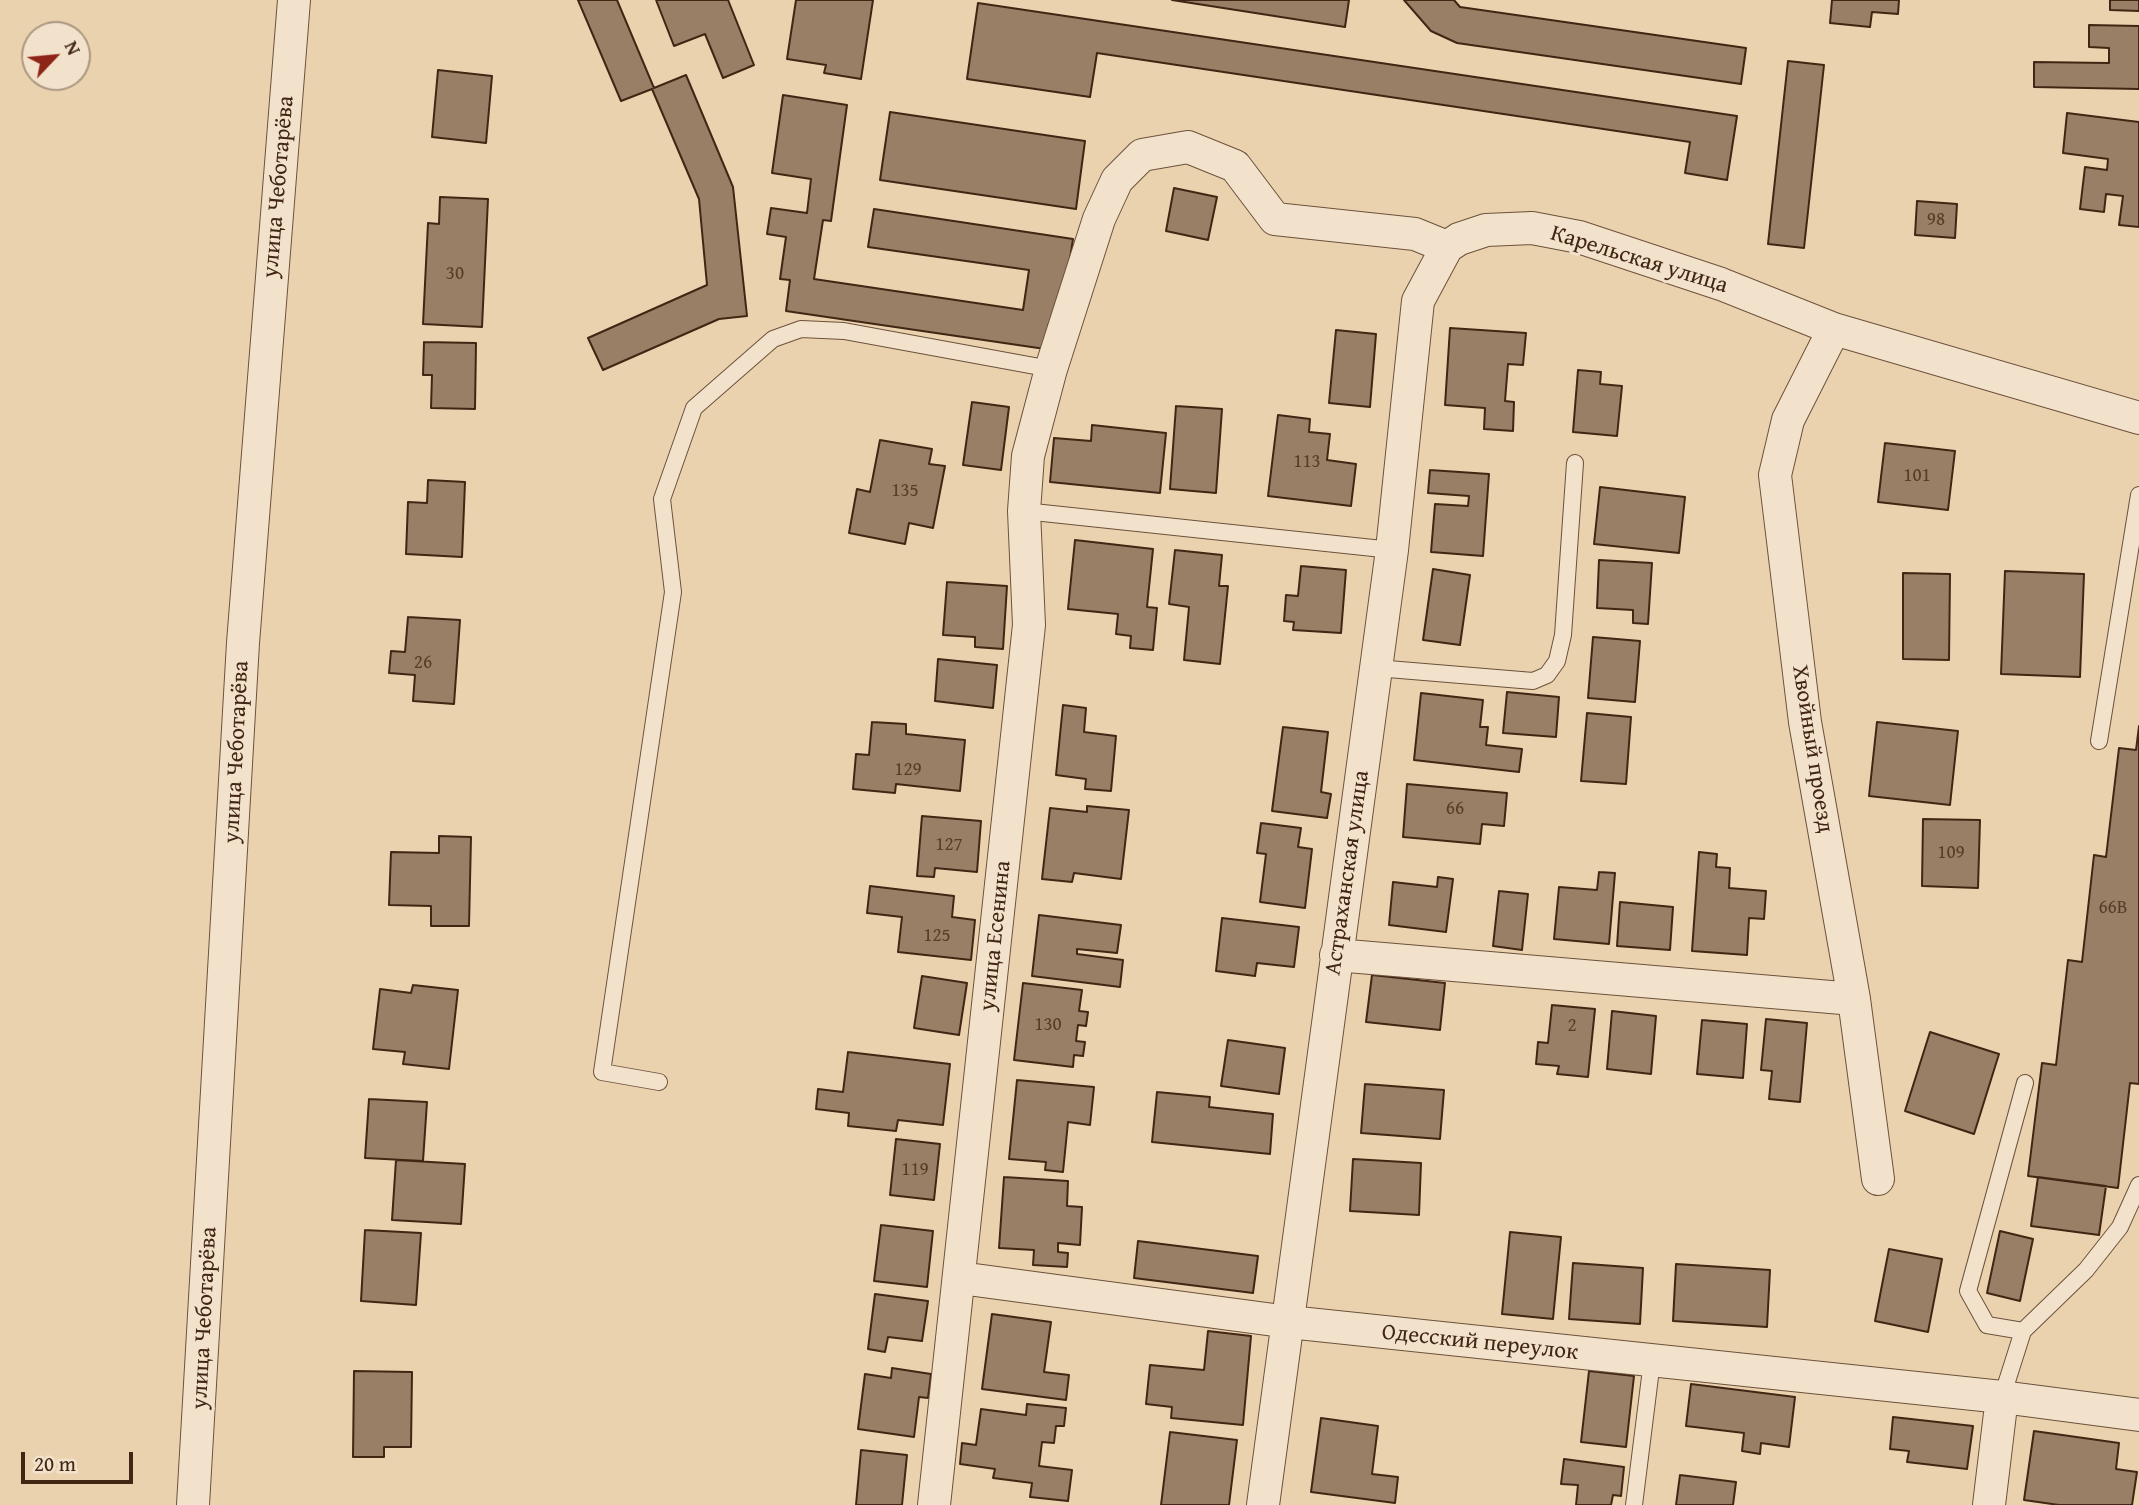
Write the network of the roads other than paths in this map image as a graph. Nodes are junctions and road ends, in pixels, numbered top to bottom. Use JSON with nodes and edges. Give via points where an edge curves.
{"nodes":[{"id":1,"x":294,"y":0,"type":"edge"},
{"id":2,"x":1447,"y":247,"type":"junction"},
{"id":3,"x":1834,"y":329,"type":"junction"},
{"id":4,"x":1051,"y":369,"type":"junction"},
{"id":5,"x":2139,"y":418,"type":"edge"},
{"id":6,"x":1575,"y":463,"type":"dead end"},
{"id":7,"x":2139,"y":495,"type":"edge"},
{"id":8,"x":1024,"y":512,"type":"junction"},
{"id":9,"x":1392,"y":550,"type":"junction"},
{"id":10,"x":1377,"y":668,"type":"junction"},
{"id":11,"x":2099,"y":740,"type":"dead end"},
{"id":12,"x":1336,"y":955,"type":"junction"},
{"id":13,"x":1854,"y":999,"type":"junction"},
{"id":14,"x":659,"y":1082,"type":"dead end"},
{"id":15,"x":2025,"y":1083,"type":"dead end"},
{"id":16,"x":1878,"y":1180,"type":"dead end"},
{"id":17,"x":2139,"y":1185,"type":"edge"},
{"id":18,"x":960,"y":1278,"type":"junction"},
{"id":19,"x":1289,"y":1322,"type":"junction"},
{"id":20,"x":2023,"y":1331,"type":"junction"},
{"id":21,"x":1652,"y":1361,"type":"junction"},
{"id":22,"x":2002,"y":1397,"type":"junction"},
{"id":23,"x":2139,"y":1415,"type":"edge"},
{"id":24,"x":193,"y":1505,"type":"edge"},
{"id":25,"x":934,"y":1505,"type":"edge"},
{"id":26,"x":1263,"y":1505,"type":"edge"},
{"id":27,"x":1634,"y":1505,"type":"edge"},
{"id":28,"x":1989,"y":1505,"type":"edge"}],
"edges":[{"from":1,"to":24,"type":"street","name":"улица Чеботарёва","via":[[243,643]]},
{"from":2,"to":3,"type":"street","name":"Карельская улица","via":[[1486,230],[1532,228],[1579,237],[1721,284]]},
{"from":2,"to":4,"type":"street","via":[[1415,234],[1275,219],[1235,166],[1188,147],[1142,155],[1117,180],[1099,219]]},
{"from":2,"to":9,"type":"street","name":"Астраханская улица","via":[[1418,301]]},
{"from":3,"to":5,"type":"street","name":"Карельская улица"},
{"from":3,"to":13,"type":"street","name":"Хвойный проезд","via":[[1788,421],[1775,475],[1805,722]]},
{"from":4,"to":8,"type":"street","name":"улица Есенина","via":[[1028,456]]},
{"from":4,"to":14,"type":"lane","via":[[844,331],[801,329],[773,339],[694,408],[662,499],[673,592],[602,1072]]},
{"from":6,"to":10,"type":"lane","via":[[1563,635],[1557,661],[1547,675],[1533,681]]},
{"from":7,"to":11,"type":"lane"},
{"from":8,"to":9,"type":"lane"},
{"from":8,"to":18,"type":"street","name":"улица Есенина","via":[[1030,625]]},
{"from":9,"to":10,"type":"street","name":"Астраханская улица"},
{"from":10,"to":12,"type":"street","name":"Астраханская улица"},
{"from":12,"to":13,"type":"street"},
{"from":12,"to":19,"type":"street","name":"Астраханская улица"},
{"from":13,"to":16,"type":"street","name":"Хвойный проезд"},
{"from":15,"to":20,"type":"lane","via":[[1968,1291],[1986,1325]]},
{"from":17,"to":20,"type":"lane","via":[[2120,1227],[2086,1270]]},
{"from":18,"to":19,"type":"street","name":"Одесский переулок"},
{"from":18,"to":25,"type":"street","name":"улица Есенина"},
{"from":19,"to":21,"type":"street","name":"Одесский переулок"},
{"from":19,"to":26,"type":"street","name":"Астраханская улица"},
{"from":20,"to":22,"type":"lane"},
{"from":21,"to":22,"type":"street","name":"Одесский переулок"},
{"from":21,"to":27,"type":"lane"},
{"from":22,"to":23,"type":"street","name":"Одесский переулок"},
{"from":22,"to":28,"type":"street"}]}
